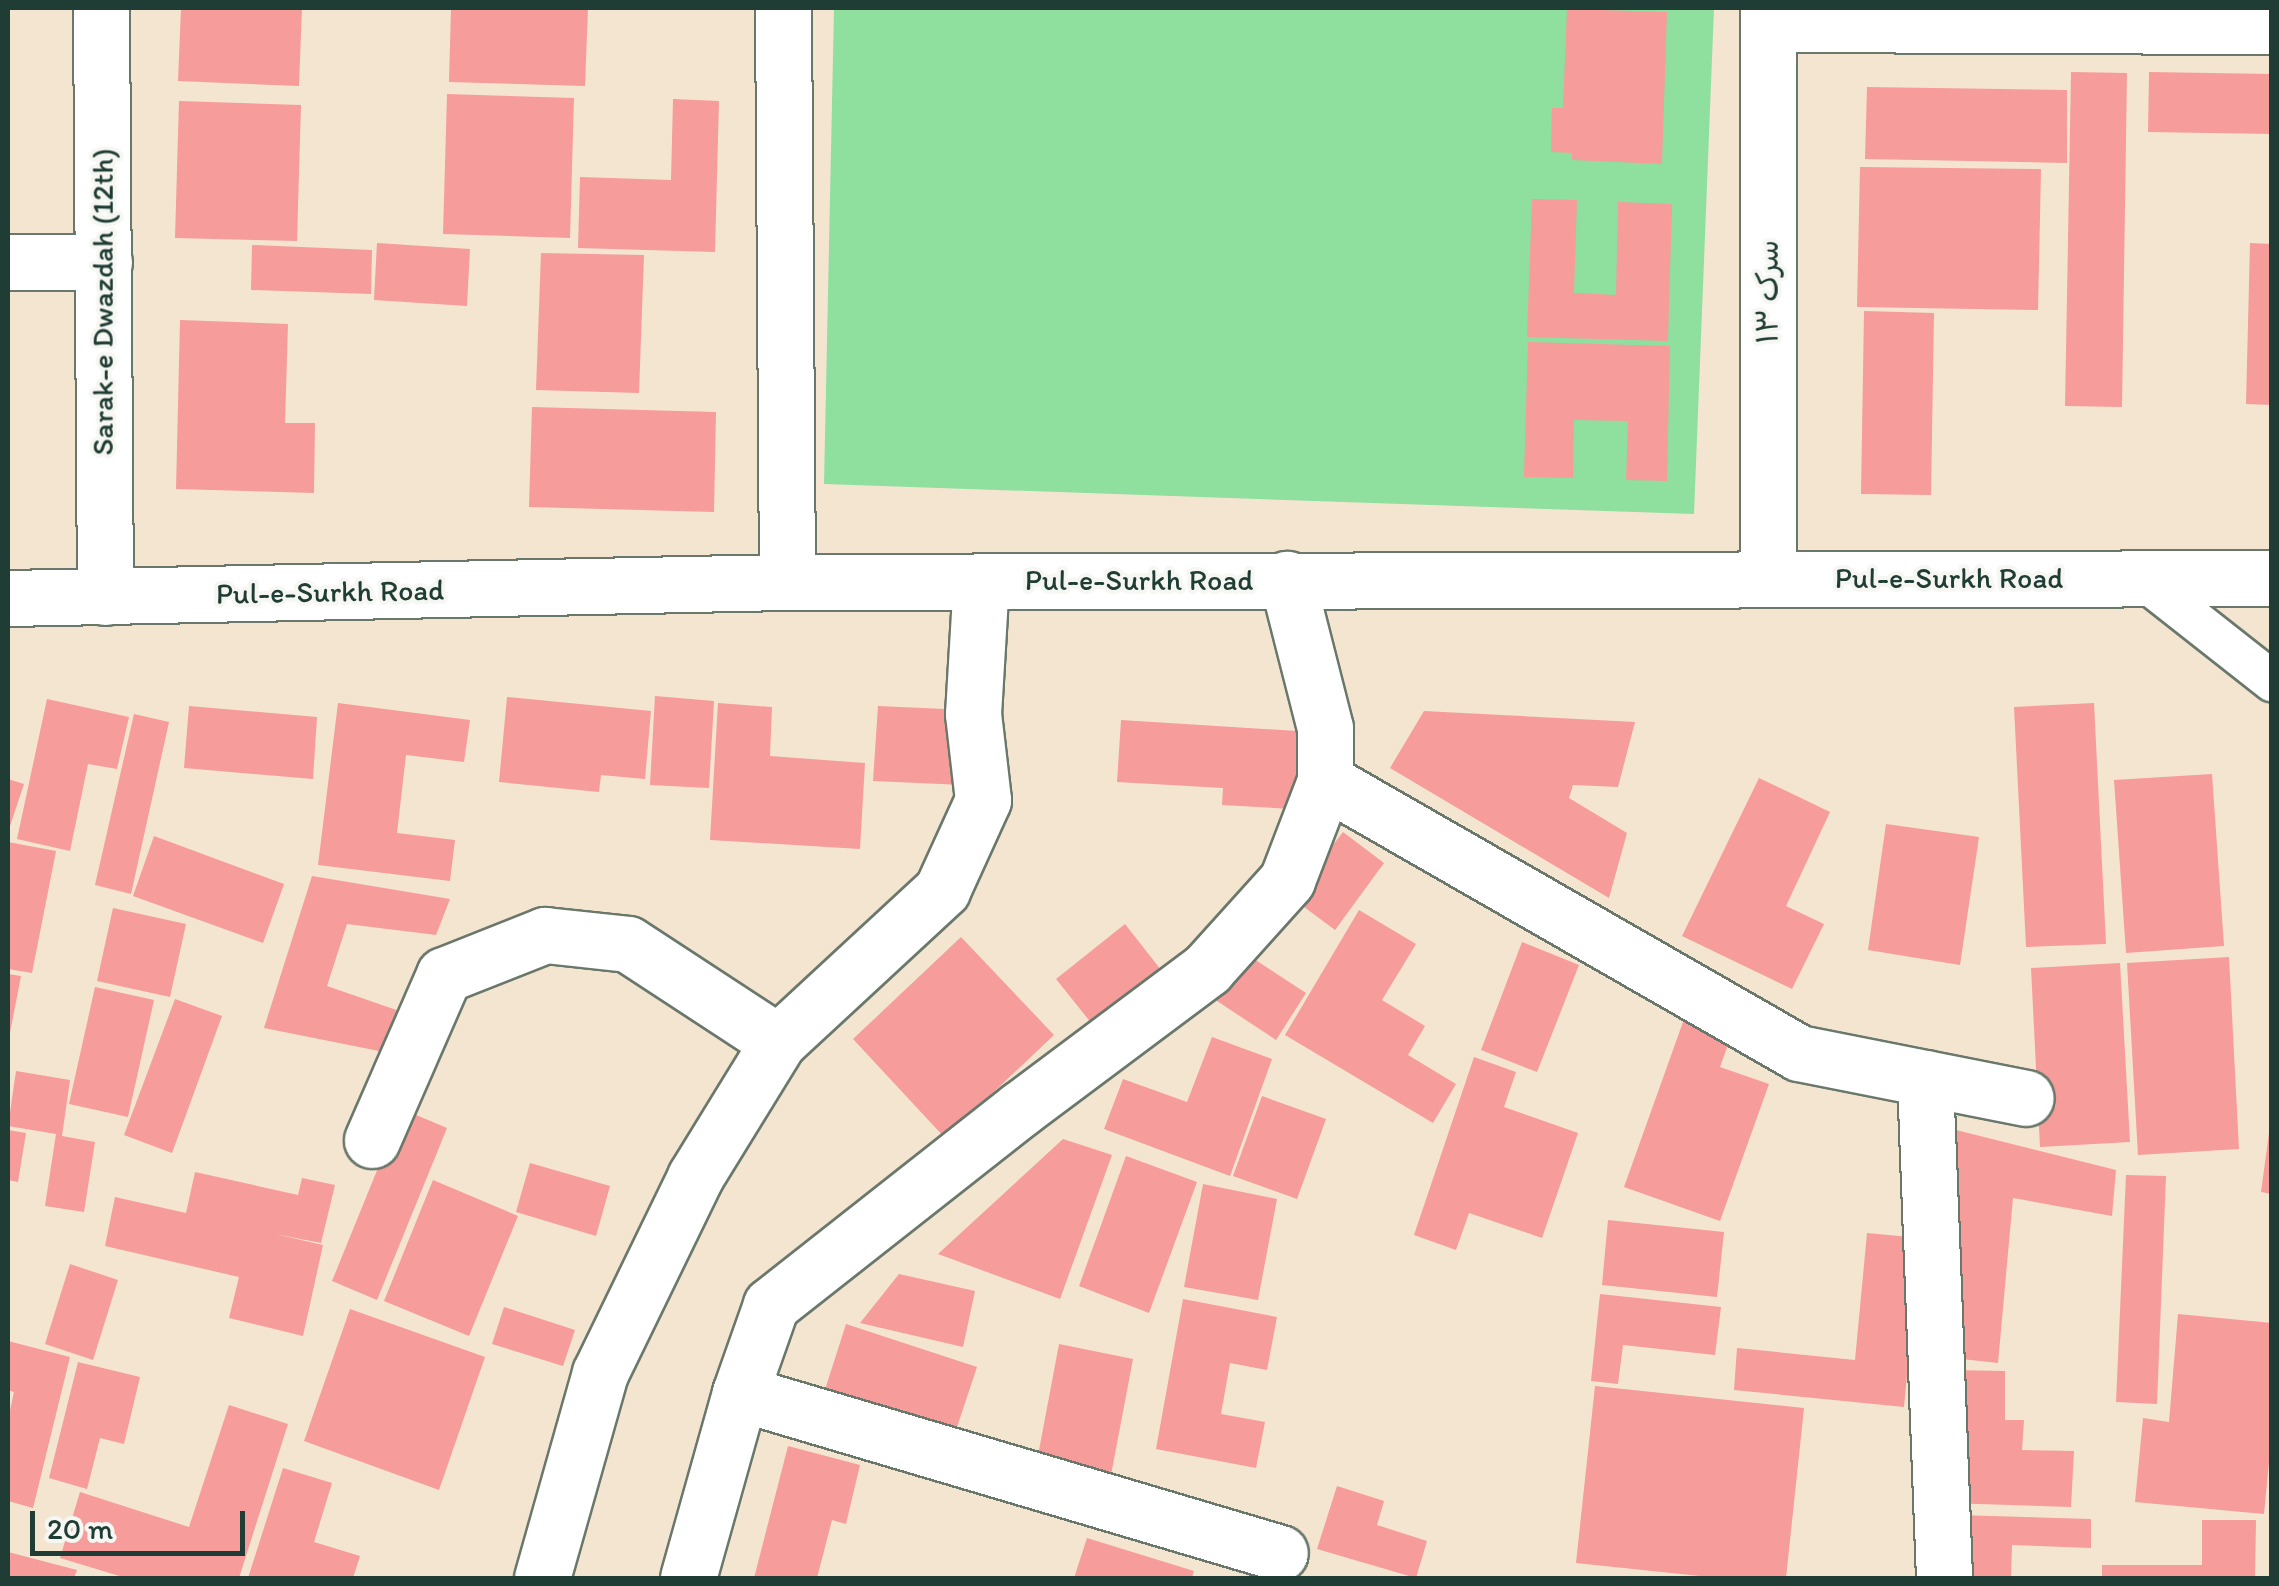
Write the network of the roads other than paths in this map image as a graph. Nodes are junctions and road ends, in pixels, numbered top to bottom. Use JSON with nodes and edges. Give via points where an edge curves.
{"nodes":[{"id":1,"x":100,"y":8,"type":"edge"},
{"id":2,"x":783,"y":8,"type":"edge"},
{"id":3,"x":1768,"y":16,"type":"edge"},
{"id":4,"x":2272,"y":26,"type":"edge"},
{"id":5,"x":8,"y":262,"type":"edge"},
{"id":6,"x":104,"y":262,"type":"junction"},
{"id":7,"x":1768,"y":578,"type":"junction"},
{"id":8,"x":2140,"y":578,"type":"junction"},
{"id":9,"x":2272,"y":578,"type":"edge"},
{"id":10,"x":1287,"y":579,"type":"junction"},
{"id":11,"x":981,"y":581,"type":"junction"},
{"id":12,"x":786,"y":582,"type":"junction"},
{"id":13,"x":106,"y":597,"type":"junction"},
{"id":14,"x":8,"y":598,"type":"edge"},
{"id":15,"x":2272,"y":681,"type":"edge"},
{"id":16,"x":1326,"y":781,"type":"junction"},
{"id":17,"x":778,"y":1042,"type":"junction"},
{"id":18,"x":1926,"y":1078,"type":"junction"},
{"id":19,"x":2026,"y":1098,"type":"dead end"},
{"id":20,"x":372,"y":1140,"type":"dead end"},
{"id":21,"x":740,"y":1393,"type":"junction"},
{"id":22,"x":1280,"y":1553,"type":"dead end"},
{"id":23,"x":542,"y":1578,"type":"edge"},
{"id":24,"x":688,"y":1578,"type":"edge"},
{"id":25,"x":1944,"y":1578,"type":"edge"}],
"edges":[{"from":1,"to":6,"type":"street","name":"Sarak-e Dwazdah (12th)"},
{"from":2,"to":12,"type":"street"},
{"from":3,"to":4,"type":"street"},
{"from":3,"to":7,"type":"street","name":"سرک ۱۳"},
{"from":5,"to":6,"type":"street"},
{"from":6,"to":13,"type":"street","name":"Sarak-e Dwazdah (12th)"},
{"from":7,"to":8,"type":"street","name":"Pul-e-Surkh Road"},
{"from":7,"to":10,"type":"street","name":"Pul-e-Surkh Road"},
{"from":8,"to":9,"type":"street","name":"Pul-e-Surkh Road"},
{"from":8,"to":15,"type":"lane"},
{"from":10,"to":11,"type":"street","name":"Pul-e-Surkh Road"},
{"from":10,"to":16,"type":"street","via":[[1325,728]]},
{"from":11,"to":12,"type":"street","name":"Pul-e-Surkh Road"},
{"from":11,"to":17,"type":"street","via":[[973,714],[983,800],[942,890]]},
{"from":12,"to":13,"type":"street","name":"Pul-e-Surkh Road"},
{"from":13,"to":14,"type":"street","name":"Pul-e-Surkh Road"},
{"from":16,"to":18,"type":"street","via":[[1799,1053]]},
{"from":16,"to":21,"type":"street","via":[[1287,880],[1207,969],[771,1305]]},
{"from":17,"to":20,"type":"street","via":[[628,944],[545,935],[444,975]]},
{"from":17,"to":23,"type":"street","via":[[695,1178],[600,1373]]},
{"from":18,"to":19,"type":"street"},
{"from":18,"to":25,"type":"street"},
{"from":21,"to":22,"type":"street"},
{"from":21,"to":24,"type":"street"}]}
